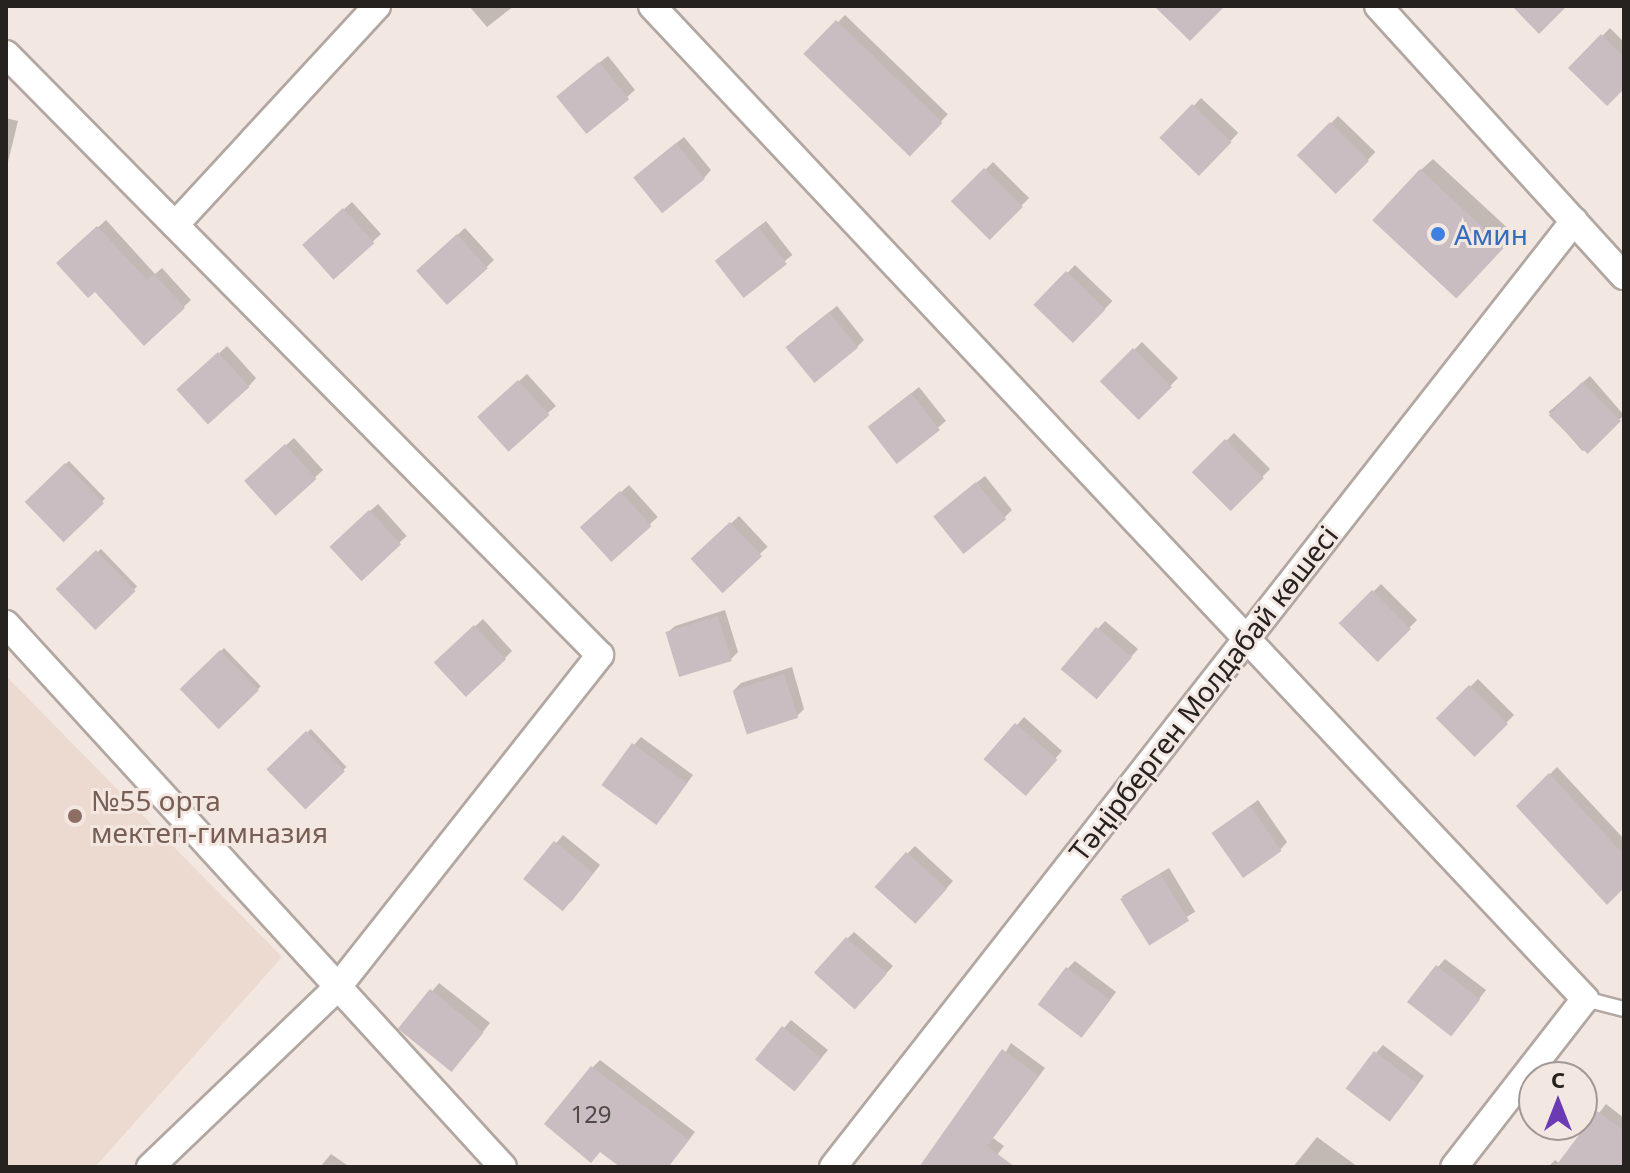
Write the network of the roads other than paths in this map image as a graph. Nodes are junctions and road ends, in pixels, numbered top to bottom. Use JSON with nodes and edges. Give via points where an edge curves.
{"nodes":[{"id":1,"x":377,"y":6,"type":"edge"},
{"id":2,"x":652,"y":6,"type":"edge"},
{"id":3,"x":1378,"y":6,"type":"edge"},
{"id":4,"x":6,"y":54,"type":"edge"},
{"id":5,"x":1574,"y":221,"type":"junction"},
{"id":6,"x":175,"y":225,"type":"junction"},
{"id":7,"x":1624,"y":276,"type":"edge"},
{"id":8,"x":6,"y":624,"type":"edge"},
{"id":9,"x":1246,"y":637,"type":"junction"},
{"id":10,"x":339,"y":986,"type":"junction"},
{"id":11,"x":1585,"y":999,"type":"junction"},
{"id":12,"x":1624,"y":1009,"type":"edge"},
{"id":13,"x":150,"y":1167,"type":"edge"},
{"id":14,"x":503,"y":1167,"type":"edge"},
{"id":15,"x":833,"y":1167,"type":"edge"},
{"id":16,"x":1454,"y":1167,"type":"edge"}],
"edges":[{"from":1,"to":6,"type":"street"},
{"from":2,"to":9,"type":"street"},
{"from":3,"to":5,"type":"street"},
{"from":4,"to":6,"type":"street"},
{"from":5,"to":7,"type":"street"},
{"from":5,"to":9,"type":"street","name":"Тәңірберген Молдабай көшесі"},
{"from":6,"to":10,"type":"street","via":[[600,655]]},
{"from":8,"to":10,"type":"street"},
{"from":9,"to":11,"type":"street"},
{"from":9,"to":15,"type":"street","name":"Тәңірберген Молдабай көшесі"},
{"from":10,"to":13,"type":"street"},
{"from":10,"to":14,"type":"street"},
{"from":11,"to":12,"type":"lane"},
{"from":11,"to":16,"type":"street"}]}
